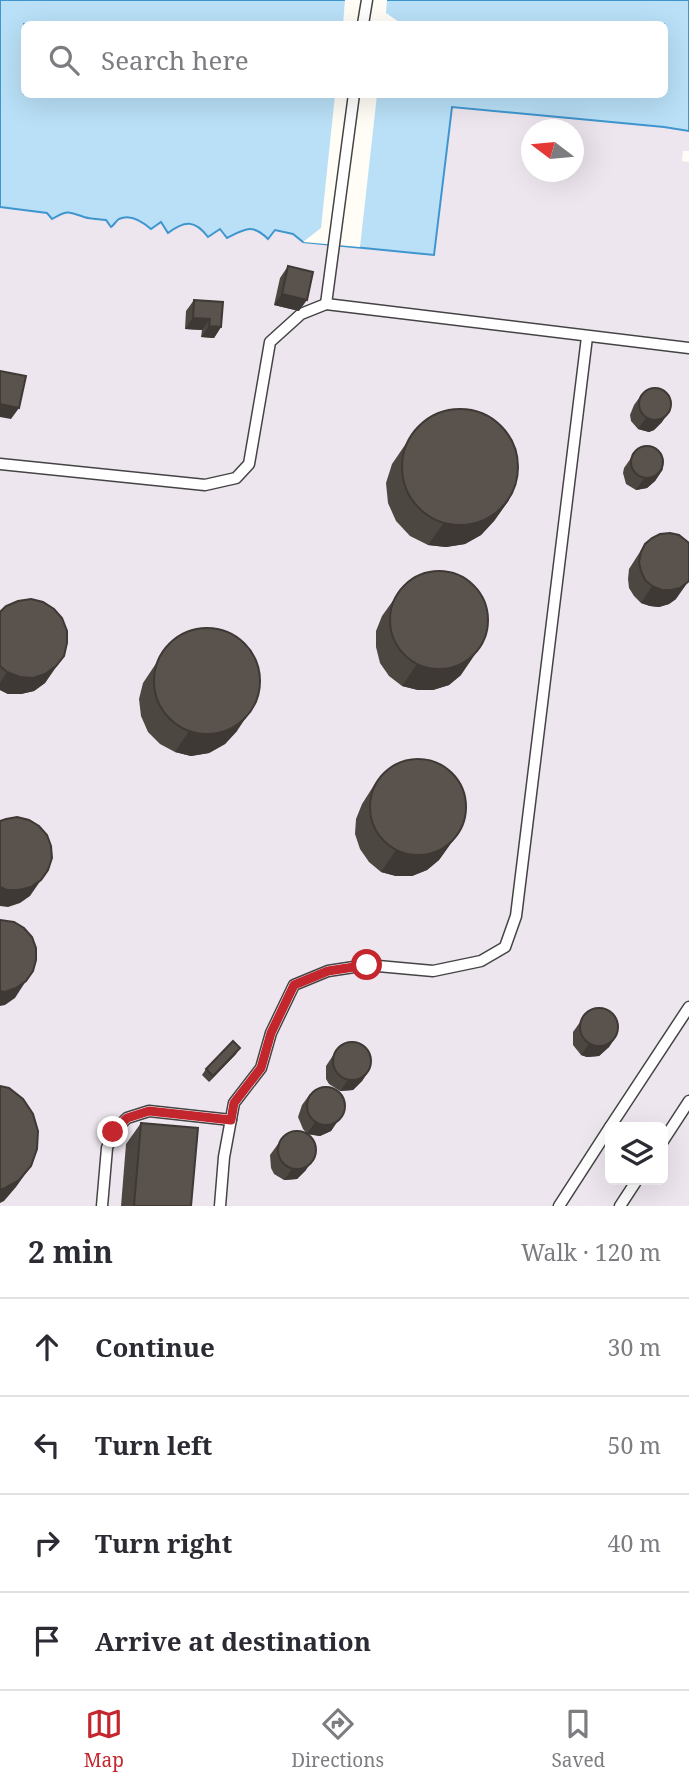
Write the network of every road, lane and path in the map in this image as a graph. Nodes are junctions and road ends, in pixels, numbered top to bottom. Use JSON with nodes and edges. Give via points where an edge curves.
{"nodes":[{"id":1,"x":367,"y":0,"type":"edge"},
{"id":2,"x":364,"y":21,"type":"edge"},
{"id":3,"x":353,"y":98,"type":"edge"},
{"id":4,"x":326,"y":304,"type":"junction"},
{"id":5,"x":587,"y":337,"type":"junction"},
{"id":6,"x":689,"y":348,"type":"edge"},
{"id":7,"x":0,"y":464,"type":"edge"},
{"id":8,"x":689,"y":1007,"type":"edge"},
{"id":9,"x":689,"y":1101,"type":"edge"},
{"id":10,"x":231,"y":1120,"type":"junction"},
{"id":11,"x":613,"y":1122,"type":"edge"},
{"id":12,"x":668,"y":1133,"type":"edge"},
{"id":13,"x":605,"y":1135,"type":"edge"},
{"id":14,"x":634,"y":1185,"type":"edge"},
{"id":15,"x":102,"y":1206,"type":"edge"},
{"id":16,"x":220,"y":1206,"type":"edge"},
{"id":17,"x":559,"y":1206,"type":"edge"},
{"id":18,"x":620,"y":1206,"type":"edge"}],
"edges":[{"from":1,"to":2,"type":"lane"},
{"from":3,"to":4,"type":"lane"},
{"from":4,"to":5,"type":"lane"},
{"from":4,"to":7,"type":"lane","via":[[301,314],[271,341],[249,464],[236,478],[205,485]]},
{"from":5,"to":6,"type":"lane"},
{"from":5,"to":10,"type":"lane","via":[[516,916],[505,947],[481,961],[433,971],[367,965],[328,971],[294,985],[271,1033],[261,1068],[234,1103]]},
{"from":8,"to":11,"type":"lane"},
{"from":9,"to":12,"type":"lane"},
{"from":10,"to":15,"type":"lane","via":[[149,1111],[127,1118],[113,1132],[107,1147]]},
{"from":10,"to":16,"type":"lane"},
{"from":13,"to":17,"type":"lane"},
{"from":14,"to":18,"type":"lane"}]}
